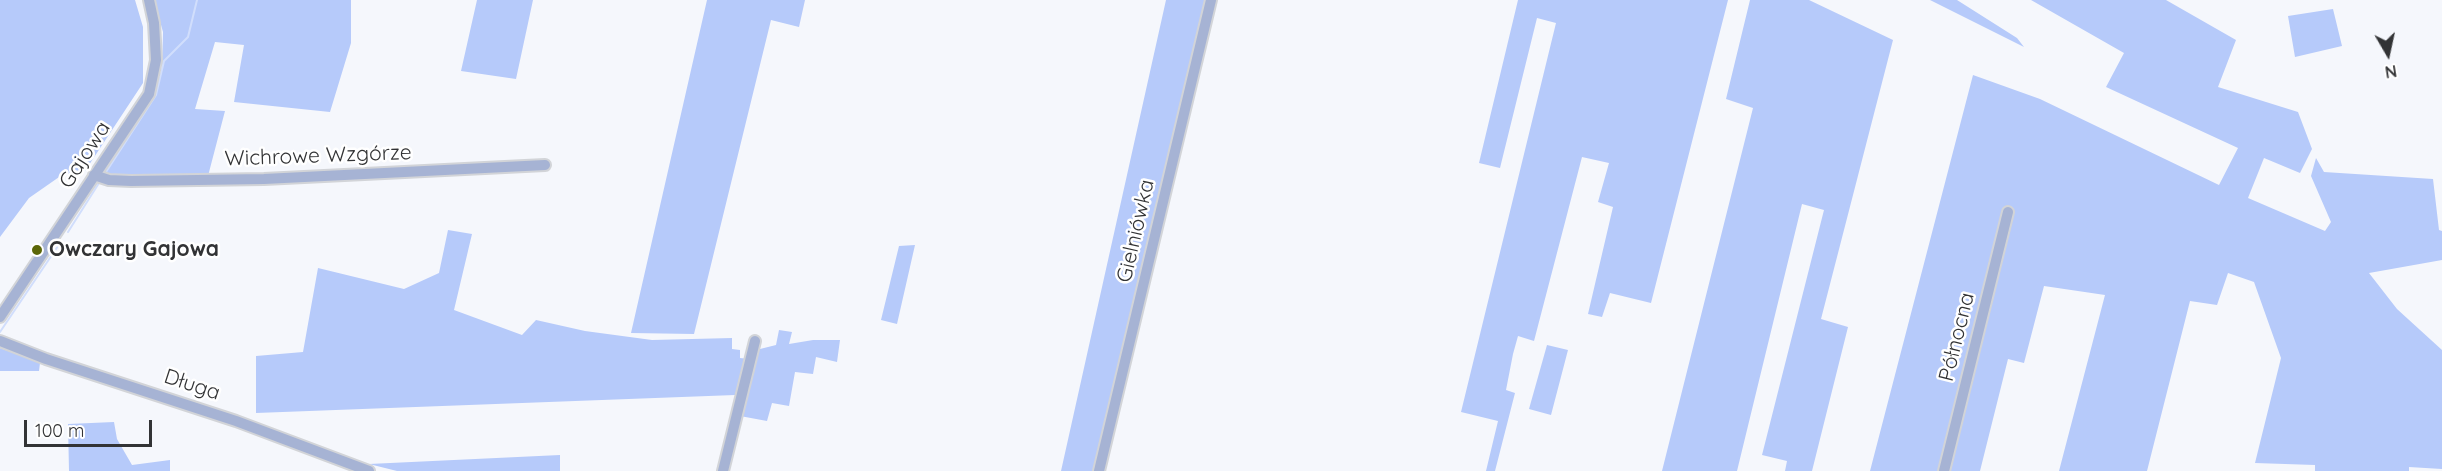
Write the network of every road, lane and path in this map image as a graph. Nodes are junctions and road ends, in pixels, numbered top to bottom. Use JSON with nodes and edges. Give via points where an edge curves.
{"nodes":[{"id":1,"x":149,"y":0,"type":"edge"},
{"id":2,"x":1210,"y":0,"type":"edge"},
{"id":3,"x":545,"y":165,"type":"dead end"},
{"id":4,"x":94,"y":175,"type":"junction"},
{"id":5,"x":2008,"y":212,"type":"dead end"},
{"id":6,"x":0,"y":317,"type":"edge"},
{"id":7,"x":0,"y":341,"type":"edge"},
{"id":8,"x":756,"y":341,"type":"dead end"},
{"id":9,"x":369,"y":471,"type":"edge"},
{"id":10,"x":723,"y":471,"type":"edge"},
{"id":11,"x":1099,"y":471,"type":"edge"},
{"id":12,"x":1944,"y":471,"type":"edge"}],
"edges":[{"from":1,"to":4,"type":"street","name":"Gajowa","via":[[156,60],[149,94]]},
{"from":2,"to":11,"type":"street","name":"Gielniówka"},
{"from":3,"to":4,"type":"street","name":"Wichrowe Wzgórze","via":[[264,179],[131,181]]},
{"from":4,"to":6,"type":"street","name":"Gajowa"},
{"from":5,"to":12,"type":"street","name":"Północna"},
{"from":7,"to":9,"type":"street","name":"Długa"},
{"from":8,"to":10,"type":"street"}]}
